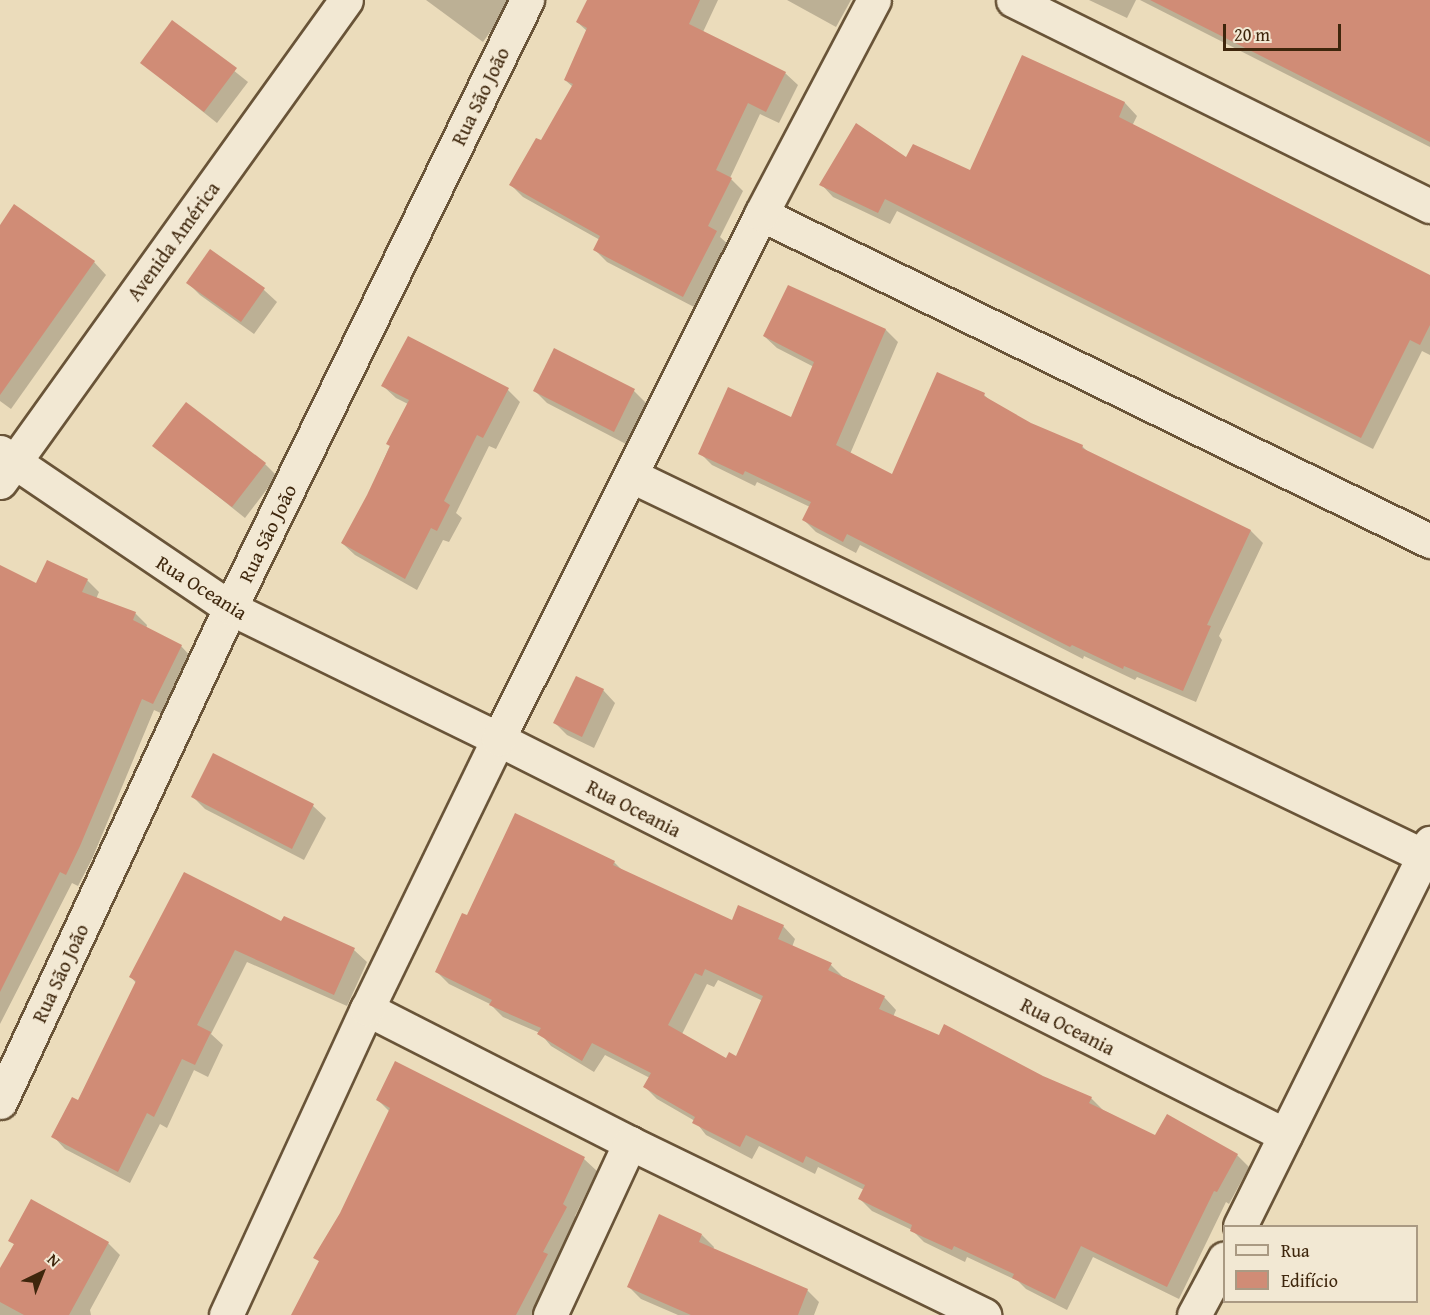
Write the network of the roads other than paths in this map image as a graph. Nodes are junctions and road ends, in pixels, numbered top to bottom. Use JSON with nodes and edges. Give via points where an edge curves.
{"nodes":[{"id":1,"x":346,"y":0,"type":"edge"},
{"id":2,"x":527,"y":0,"type":"edge"},
{"id":3,"x":873,"y":0,"type":"edge"},
{"id":4,"x":1013,"y":0,"type":"edge"},
{"id":5,"x":1430,"y":206,"type":"edge"},
{"id":6,"x":760,"y":214,"type":"junction"},
{"id":7,"x":5,"y":465,"type":"edge"},
{"id":8,"x":632,"y":476,"type":"junction"},
{"id":9,"x":1430,"y":541,"type":"edge"},
{"id":10,"x":230,"y":608,"type":"junction"},
{"id":11,"x":498,"y":739,"type":"junction"},
{"id":12,"x":1427,"y":849,"type":"edge"},
{"id":13,"x":367,"y":1009,"type":"junction"},
{"id":14,"x":0,"y":1102,"type":"edge"},
{"id":15,"x":1285,"y":1135,"type":"junction"},
{"id":16,"x":630,"y":1143,"type":"junction"},
{"id":17,"x":1241,"y":1225,"type":"edge"},
{"id":18,"x":1223,"y":1261,"type":"edge"},
{"id":19,"x":226,"y":1315,"type":"edge"},
{"id":20,"x":550,"y":1315,"type":"edge"},
{"id":21,"x":985,"y":1315,"type":"edge"},
{"id":22,"x":1194,"y":1315,"type":"edge"}],
"edges":[{"from":1,"to":7,"type":"street","name":"Avenida América"},
{"from":2,"to":10,"type":"street","name":"Rua São João"},
{"from":3,"to":6,"type":"street"},
{"from":4,"to":5,"type":"street"},
{"from":6,"to":8,"type":"street"},
{"from":6,"to":9,"type":"street"},
{"from":7,"to":10,"type":"street","name":"Rua Oceania"},
{"from":8,"to":11,"type":"street"},
{"from":8,"to":12,"type":"street"},
{"from":10,"to":11,"type":"street","name":"Rua Oceania"},
{"from":10,"to":14,"type":"street","name":"Rua São João"},
{"from":11,"to":13,"type":"street"},
{"from":11,"to":15,"type":"street","name":"Rua Oceania"},
{"from":12,"to":15,"type":"street"},
{"from":13,"to":16,"type":"street"},
{"from":13,"to":19,"type":"street"},
{"from":15,"to":17,"type":"street"},
{"from":16,"to":20,"type":"street"},
{"from":16,"to":21,"type":"street"},
{"from":18,"to":22,"type":"street"}]}
